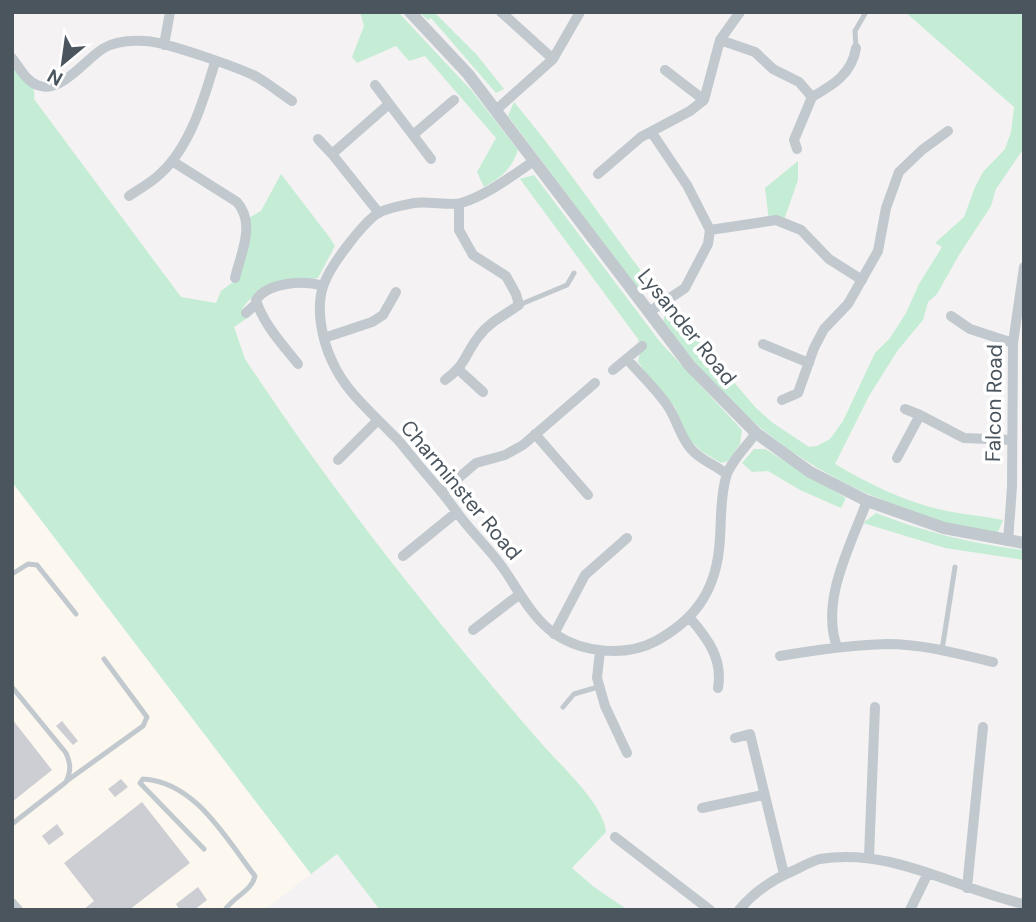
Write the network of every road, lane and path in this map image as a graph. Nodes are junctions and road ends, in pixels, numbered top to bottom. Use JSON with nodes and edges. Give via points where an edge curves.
{"nodes":[{"id":1,"x":170,"y":12,"type":"edge"},
{"id":2,"x":410,"y":12,"type":"edge"},
{"id":3,"x":500,"y":12,"type":"edge"},
{"id":4,"x":580,"y":12,"type":"edge"},
{"id":5,"x":740,"y":12,"type":"edge"},
{"id":6,"x":866,"y":12,"type":"edge"},
{"id":7,"x":720,"y":40,"type":"junction"},
{"id":8,"x":164,"y":45,"type":"junction"},
{"id":9,"x":856,"y":48,"type":"joint"},
{"id":10,"x":12,"y":58,"type":"edge"},
{"id":11,"x":553,"y":59,"type":"junction"},
{"id":12,"x":215,"y":62,"type":"junction"},
{"id":13,"x":665,"y":70,"type":"dead end"},
{"id":14,"x":375,"y":85,"type":"dead end"},
{"id":15,"x":812,"y":97,"type":"junction"},
{"id":16,"x":454,"y":100,"type":"dead end"},
{"id":17,"x":704,"y":100,"type":"junction"},
{"id":18,"x":292,"y":101,"type":"dead end"},
{"id":19,"x":389,"y":104,"type":"junction"},
{"id":20,"x":496,"y":110,"type":"junction"},
{"id":21,"x":948,"y":131,"type":"dead end"},
{"id":22,"x":652,"y":132,"type":"junction"},
{"id":23,"x":413,"y":135,"type":"junction"},
{"id":24,"x":318,"y":139,"type":"dead end"},
{"id":25,"x":797,"y":149,"type":"dead end"},
{"id":26,"x":332,"y":154,"type":"junction"},
{"id":27,"x":431,"y":159,"type":"dead end"},
{"id":28,"x":172,"y":161,"type":"junction"},
{"id":29,"x":534,"y":161,"type":"junction"},
{"id":30,"x":598,"y":174,"type":"dead end"},
{"id":31,"x":129,"y":196,"type":"dead end"},
{"id":32,"x":459,"y":204,"type":"junction"},
{"id":33,"x":379,"y":213,"type":"junction"},
{"id":34,"x":710,"y":230,"type":"junction"},
{"id":35,"x":1024,"y":267,"type":"edge"},
{"id":36,"x":574,"y":273,"type":"dead end"},
{"id":37,"x":235,"y":278,"type":"dead end"},
{"id":38,"x":860,"y":282,"type":"junction"},
{"id":39,"x":1023,"y":284,"type":"edge"},
{"id":40,"x":323,"y":286,"type":"junction"},
{"id":41,"x":396,"y":292,"type":"dead end"},
{"id":42,"x":257,"y":303,"type":"junction"},
{"id":43,"x":519,"y":305,"type":"junction"},
{"id":44,"x":649,"y":312,"type":"junction"},
{"id":45,"x":246,"y":313,"type":"dead end"},
{"id":46,"x":951,"y":316,"type":"dead end"},
{"id":47,"x":324,"y":338,"type":"junction"},
{"id":48,"x":1013,"y":343,"type":"junction"},
{"id":49,"x":763,"y":344,"type":"dead end"},
{"id":50,"x":642,"y":346,"type":"dead end"},
{"id":51,"x":627,"y":359,"type":"junction"},
{"id":52,"x":808,"y":363,"type":"junction"},
{"id":53,"x":298,"y":364,"type":"dead end"},
{"id":54,"x":459,"y":370,"type":"junction"},
{"id":55,"x":613,"y":370,"type":"dead end"},
{"id":56,"x":445,"y":380,"type":"dead end"},
{"id":57,"x":595,"y":383,"type":"dead end"},
{"id":58,"x":483,"y":392,"type":"dead end"},
{"id":59,"x":1019,"y":395,"type":"edge"},
{"id":60,"x":782,"y":400,"type":"dead end"},
{"id":61,"x":905,"y":410,"type":"dead end"},
{"id":62,"x":920,"y":415,"type":"junction"},
{"id":63,"x":377,"y":421,"type":"junction"},
{"id":64,"x":756,"y":433,"type":"junction"},
{"id":65,"x":535,"y":434,"type":"junction"},
{"id":66,"x":1012,"y":440,"type":"junction"},
{"id":67,"x":897,"y":458,"type":"dead end"},
{"id":68,"x":338,"y":460,"type":"dead end"},
{"id":69,"x":726,"y":474,"type":"junction"},
{"id":70,"x":442,"y":492,"type":"junction"},
{"id":71,"x":588,"y":495,"type":"dead end"},
{"id":72,"x":867,"y":501,"type":"junction"},
{"id":73,"x":457,"y":512,"type":"junction"},
{"id":74,"x":627,"y":538,"type":"dead end"},
{"id":75,"x":1008,"y":541,"type":"junction"},
{"id":76,"x":1024,"y":543,"type":"edge"},
{"id":77,"x":402,"y":556,"type":"dead end"},
{"id":78,"x":956,"y":567,"type":"dead end"},
{"id":79,"x":12,"y":574,"type":"edge"},
{"id":80,"x":520,"y":594,"type":"junction"},
{"id":81,"x":76,"y":614,"type":"dead end"},
{"id":82,"x":690,"y":618,"type":"junction"},
{"id":83,"x":474,"y":630,"type":"dead end"},
{"id":84,"x":554,"y":634,"type":"junction"},
{"id":85,"x":837,"y":647,"type":"junction"},
{"id":86,"x":942,"y":650,"type":"junction"},
{"id":87,"x":600,"y":651,"type":"junction"},
{"id":88,"x":780,"y":656,"type":"dead end"},
{"id":89,"x":104,"y":659,"type":"dead end"},
{"id":90,"x":993,"y":662,"type":"dead end"},
{"id":91,"x":599,"y":686,"type":"junction"},
{"id":92,"x":12,"y":687,"type":"edge"},
{"id":93,"x":718,"y":688,"type":"dead end"},
{"id":94,"x":563,"y":707,"type":"dead end"},
{"id":95,"x":874,"y":707,"type":"dead end"},
{"id":96,"x":983,"y":727,"type":"dead end"},
{"id":97,"x":764,"y":732,"type":"dead end"},
{"id":98,"x":750,"y":734,"type":"junction"},
{"id":99,"x":735,"y":737,"type":"dead end"},
{"id":100,"x":627,"y":754,"type":"dead end"},
{"id":101,"x":66,"y":782,"type":"junction"},
{"id":102,"x":763,"y":795,"type":"junction"},
{"id":103,"x":702,"y":808,"type":"dead end"},
{"id":104,"x":12,"y":824,"type":"edge"},
{"id":105,"x":615,"y":837,"type":"dead end"},
{"id":106,"x":204,"y":849,"type":"dead end"},
{"id":107,"x":869,"y":857,"type":"junction"},
{"id":108,"x":928,"y":873,"type":"junction"},
{"id":109,"x":784,"y":874,"type":"junction"},
{"id":110,"x":967,"y":888,"type":"junction"},
{"id":111,"x":12,"y":902,"type":"edge"},
{"id":112,"x":1024,"y":904,"type":"edge"},
{"id":113,"x":18,"y":910,"type":"edge"},
{"id":114,"x":225,"y":910,"type":"edge"},
{"id":115,"x":710,"y":910,"type":"edge"},
{"id":116,"x":739,"y":910,"type":"edge"},
{"id":117,"x":910,"y":910,"type":"edge"}],
"edges":[{"from":1,"to":8,"type":"street"},
{"from":2,"to":20,"type":"street","name":"Lysander Road"},
{"from":3,"to":11,"type":"street"},
{"from":4,"to":11,"type":"street"},
{"from":5,"to":7,"type":"street"},
{"from":6,"to":9,"type":"lane","via":[[855,31]]},
{"from":7,"to":15,"type":"street","via":[[755,52],[773,69],[799,82]]},
{"from":7,"to":17,"type":"street"},
{"from":8,"to":10,"type":"street","via":[[117,42],[52,86],[39,87]]},
{"from":8,"to":12,"type":"street"},
{"from":9,"to":15,"type":"street","via":[[839,82]]},
{"from":11,"to":20,"type":"street"},
{"from":12,"to":18,"type":"street","via":[[255,76]]},
{"from":12,"to":28,"type":"street","via":[[199,113]]},
{"from":13,"to":17,"type":"street"},
{"from":14,"to":19,"type":"street"},
{"from":15,"to":25,"type":"street","via":[[794,141]]},
{"from":16,"to":23,"type":"street"},
{"from":17,"to":22,"type":"street"},
{"from":19,"to":23,"type":"street"},
{"from":19,"to":26,"type":"street"},
{"from":20,"to":29,"type":"street","name":"Lysander Road"},
{"from":21,"to":38,"type":"street","via":[[899,172],[878,251]]},
{"from":22,"to":30,"type":"street"},
{"from":22,"to":34,"type":"street"},
{"from":23,"to":27,"type":"street"},
{"from":24,"to":26,"type":"street"},
{"from":26,"to":33,"type":"street"},
{"from":28,"to":31,"type":"street"},
{"from":28,"to":37,"type":"street","via":[[243,209],[247,229]]},
{"from":29,"to":32,"type":"street"},
{"from":29,"to":44,"type":"street","name":"Lysander Road"},
{"from":32,"to":33,"type":"street","via":[[415,203]]},
{"from":32,"to":43,"type":"street","via":[[459,230],[474,256],[506,276]]},
{"from":33,"to":40,"type":"street","via":[[353,238]]},
{"from":34,"to":38,"type":"street","via":[[776,220],[801,230]]},
{"from":34,"to":44,"type":"street","via":[[708,244],[685,288]]},
{"from":35,"to":39,"type":"street","name":"Falcon Road"},
{"from":36,"to":43,"type":"lane","via":[[568,285]]},
{"from":38,"to":52,"type":"street","via":[[848,304],[824,329]]},
{"from":39,"to":48,"type":"street","name":"Falcon Road"},
{"from":40,"to":42,"type":"street","via":[[282,285],[260,294]]},
{"from":40,"to":47,"type":"street","name":"Charminster Road"},
{"from":41,"to":47,"type":"street","via":[[383,315]]},
{"from":42,"to":45,"type":"street"},
{"from":42,"to":53,"type":"street"},
{"from":43,"to":54,"type":"street","via":[[492,321]]},
{"from":44,"to":64,"type":"street","name":"Lysander Road","via":[[690,366]]},
{"from":46,"to":48,"type":"street","via":[[970,329]]},
{"from":47,"to":63,"type":"street","name":"Charminster Road","via":[[349,389]]},
{"from":48,"to":59,"type":"street","name":"Falcon Road"},
{"from":49,"to":52,"type":"street"},
{"from":50,"to":51,"type":"street"},
{"from":51,"to":55,"type":"street"},
{"from":51,"to":69,"type":"street","via":[[668,407],[692,450]]},
{"from":52,"to":60,"type":"street","via":[[798,393]]},
{"from":54,"to":56,"type":"street"},
{"from":54,"to":58,"type":"street"},
{"from":57,"to":65,"type":"street"},
{"from":59,"to":66,"type":"street","name":"Falcon Road"},
{"from":61,"to":62,"type":"street"},
{"from":62,"to":66,"type":"street","via":[[964,438]]},
{"from":62,"to":67,"type":"street"},
{"from":63,"to":68,"type":"street"},
{"from":63,"to":70,"type":"street","name":"Charminster Road"},
{"from":64,"to":69,"type":"street","name":"Charminster Road"},
{"from":64,"to":72,"type":"street","name":"Lysander Road","via":[[815,475]]},
{"from":65,"to":70,"type":"street","via":[[505,456],[476,463]]},
{"from":65,"to":71,"type":"street"},
{"from":66,"to":75,"type":"street","name":"Falcon Road"},
{"from":69,"to":82,"type":"street","name":"Charminster Road","via":[[711,586]]},
{"from":70,"to":73,"type":"street","name":"Charminster Road"},
{"from":72,"to":75,"type":"street","name":"Lysander Road","via":[[934,526]]},
{"from":72,"to":85,"type":"street","via":[[832,605]]},
{"from":73,"to":77,"type":"street"},
{"from":73,"to":80,"type":"street","name":"Charminster Road"},
{"from":74,"to":84,"type":"street","via":[[584,575]]},
{"from":75,"to":76,"type":"street","name":"Lysander Road"},
{"from":78,"to":86,"type":"lane"},
{"from":79,"to":81,"type":"lane","via":[[28,564],[37,565]]},
{"from":80,"to":83,"type":"street"},
{"from":80,"to":84,"type":"street","name":"Charminster Road"},
{"from":82,"to":87,"type":"street","name":"Charminster Road","via":[[655,641]]},
{"from":82,"to":93,"type":"street","via":[[709,639],[718,661]]},
{"from":84,"to":87,"type":"street","name":"Charminster Road"},
{"from":85,"to":86,"type":"street","via":[[889,644]]},
{"from":85,"to":88,"type":"street"},
{"from":86,"to":90,"type":"street"},
{"from":87,"to":91,"type":"street"},
{"from":89,"to":101,"type":"lane","via":[[147,716],[143,726]]},
{"from":91,"to":94,"type":"lane","via":[[574,694]]},
{"from":91,"to":100,"type":"street"},
{"from":92,"to":101,"type":"lane","via":[[66,753],[71,763]]},
{"from":95,"to":107,"type":"street"},
{"from":96,"to":110,"type":"street"},
{"from":97,"to":98,"type":"street"},
{"from":98,"to":99,"type":"street"},
{"from":98,"to":102,"type":"street"},
{"from":101,"to":104,"type":"lane"},
{"from":102,"to":103,"type":"street"},
{"from":102,"to":109,"type":"street"},
{"from":105,"to":115,"type":"street"},
{"from":106,"to":114,"type":"lane","via":[[161,807],[141,783],[143,779],[190,797],[255,876],[252,885]]},
{"from":107,"to":108,"type":"street"},
{"from":107,"to":109,"type":"street","via":[[818,859]]},
{"from":108,"to":110,"type":"street"},
{"from":108,"to":117,"type":"street"},
{"from":109,"to":116,"type":"street","via":[[752,894]]},
{"from":110,"to":112,"type":"street"},
{"from":111,"to":113,"type":"street"}]}
